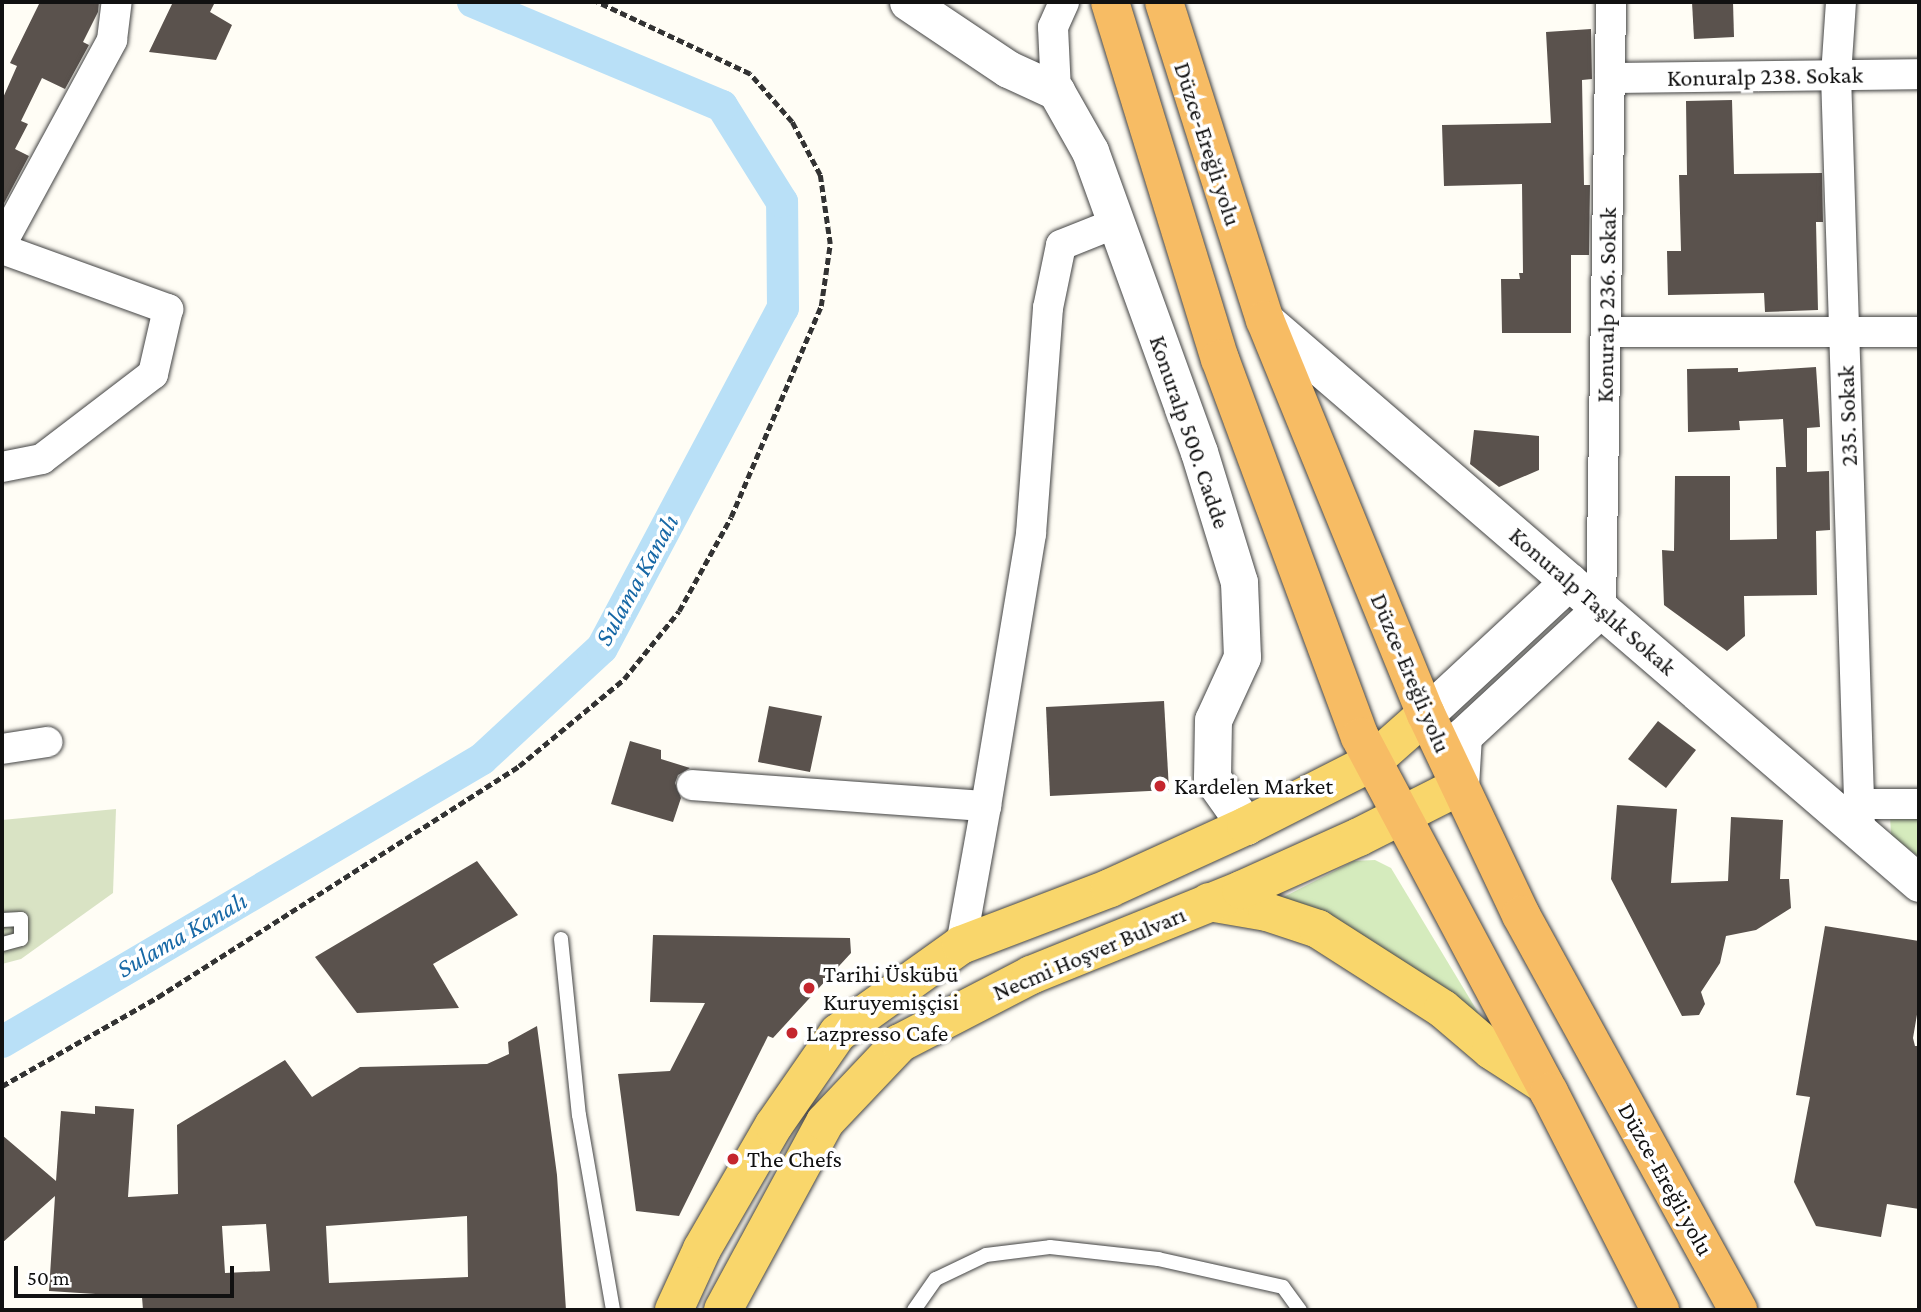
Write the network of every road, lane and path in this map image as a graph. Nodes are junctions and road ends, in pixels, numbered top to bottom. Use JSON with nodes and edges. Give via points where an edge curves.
{"nodes":[{"id":1,"x":117,"y":2,"type":"edge"},
{"id":2,"x":597,"y":2,"type":"edge"},
{"id":3,"x":908,"y":2,"type":"edge"},
{"id":4,"x":1064,"y":2,"type":"edge"},
{"id":5,"x":1086,"y":2,"type":"edge"},
{"id":6,"x":1110,"y":2,"type":"edge"},
{"id":7,"x":1164,"y":2,"type":"edge"},
{"id":8,"x":1611,"y":2,"type":"edge"},
{"id":9,"x":1841,"y":2,"type":"edge"},
{"id":10,"x":1919,"y":74,"type":"edge"},
{"id":11,"x":1836,"y":75,"type":"junction"},
{"id":12,"x":1610,"y":78,"type":"junction"},
{"id":13,"x":1056,"y":91,"type":"junction"},
{"id":14,"x":1138,"y":100,"type":"junction"},
{"id":15,"x":1116,"y":223,"type":"junction"},
{"id":16,"x":2,"y":243,"type":"edge"},
{"id":17,"x":2,"y":248,"type":"edge"},
{"id":18,"x":1265,"y":320,"type":"junction"},
{"id":19,"x":1844,"y":331,"type":"junction"},
{"id":20,"x":1606,"y":332,"type":"junction"},
{"id":21,"x":1919,"y":332,"type":"edge"},
{"id":22,"x":2,"y":467,"type":"edge"},
{"id":23,"x":1569,"y":580,"type":"junction"},
{"id":24,"x":1601,"y":608,"type":"junction"},
{"id":25,"x":1426,"y":715,"type":"junction"},
{"id":26,"x":47,"y":742,"type":"dead end"},
{"id":27,"x":2,"y":750,"type":"edge"},
{"id":28,"x":1372,"y":762,"type":"junction"},
{"id":29,"x":692,"y":785,"type":"dead end"},
{"id":30,"x":1460,"y":786,"type":"junction"},
{"id":31,"x":1919,"y":804,"type":"edge"},
{"id":32,"x":986,"y":806,"type":"junction"},
{"id":33,"x":1400,"y":817,"type":"junction"},
{"id":34,"x":1859,"y":818,"type":"junction"},
{"id":35,"x":1246,"y":826,"type":"junction"},
{"id":36,"x":1919,"y":883,"type":"edge"},
{"id":37,"x":1209,"y":902,"type":"junction"},
{"id":38,"x":2,"y":920,"type":"edge"},
{"id":39,"x":561,"y":939,"type":"dead end"},
{"id":40,"x":2,"y":944,"type":"edge"},
{"id":41,"x":961,"y":944,"type":"junction"},
{"id":42,"x":1545,"y":1085,"type":"junction"},
{"id":43,"x":2,"y":1086,"type":"edge"},
{"id":44,"x":613,"y":1310,"type":"edge"},
{"id":45,"x":674,"y":1310,"type":"edge"},
{"id":46,"x":723,"y":1310,"type":"edge"},
{"id":47,"x":914,"y":1310,"type":"edge"},
{"id":48,"x":1300,"y":1310,"type":"edge"},
{"id":49,"x":1660,"y":1310,"type":"edge"},
{"id":50,"x":1738,"y":1310,"type":"edge"}],
"edges":[{"from":1,"to":16,"type":"street","via":[[112,40]]},
{"from":2,"to":43,"type":"path","via":[[750,74],[792,122],[820,175],[831,244],[821,306],[731,517],[679,611],[624,679],[519,766],[158,997]]},
{"from":3,"to":13,"type":"street","via":[[1008,69]]},
{"from":4,"to":13,"type":"street","via":[[1053,27]]},
{"from":5,"to":14,"type":"highway"},
{"from":6,"to":14,"type":"highway"},
{"from":7,"to":18,"type":"highway","name":"Düzce-Ereğli yolu"},
{"from":8,"to":12,"type":"street","name":"Konuralp 236. Sokak"},
{"from":9,"to":11,"type":"street","name":"235. Sokak"},
{"from":10,"to":11,"type":"street","name":"Konuralp 238. Sokak"},
{"from":11,"to":12,"type":"street","name":"Konuralp 238. Sokak"},
{"from":11,"to":19,"type":"street","name":"235. Sokak"},
{"from":12,"to":20,"type":"street","name":"Konuralp 236. Sokak"},
{"from":13,"to":15,"type":"street","name":"Konuralp 500. Cadde","via":[[1090,151]]},
{"from":14,"to":28,"type":"highway","via":[[1220,359]]},
{"from":15,"to":32,"type":"street","via":[[1061,245],[1048,307],[1031,534]]},
{"from":15,"to":35,"type":"street","name":"Konuralp 500. Cadde","via":[[1199,452],[1239,582],[1242,657],[1213,720],[1212,778]]},
{"from":17,"to":22,"type":"street","via":[[168,309],[153,373],[42,459]]},
{"from":18,"to":23,"type":"street","name":"Konuralp Taşlık Sokak"},
{"from":18,"to":25,"type":"highway","name":"Düzce-Ereğli yolu"},
{"from":19,"to":20,"type":"street"},
{"from":19,"to":21,"type":"street"},
{"from":19,"to":34,"type":"street","name":"235. Sokak"},
{"from":20,"to":24,"type":"street","name":"Konuralp 236. Sokak"},
{"from":23,"to":24,"type":"street","name":"Konuralp Taşlık Sokak"},
{"from":23,"to":25,"type":"street"},
{"from":24,"to":30,"type":"street","via":[[1463,736]]},
{"from":24,"to":34,"type":"street","name":"Konuralp Taşlık Sokak"},
{"from":25,"to":28,"type":"main road"},
{"from":25,"to":30,"type":"highway","name":"Düzce-Ereğli yolu"},
{"from":26,"to":27,"type":"street"},
{"from":28,"to":33,"type":"highway"},
{"from":28,"to":35,"type":"main road"},
{"from":29,"to":32,"type":"street"},
{"from":30,"to":33,"type":"main road","name":"Necmi Hoşver Bulvarı"},
{"from":30,"to":50,"type":"highway","name":"Düzce-Ereğli yolu","via":[[1521,915]]},
{"from":31,"to":34,"type":"street"},
{"from":32,"to":41,"type":"street"},
{"from":33,"to":37,"type":"main road","name":"Necmi Hoşver Bulvarı"},
{"from":33,"to":42,"type":"highway"},
{"from":34,"to":36,"type":"street","name":"Konuralp Taşlık Sokak"},
{"from":35,"to":41,"type":"main road","via":[[1110,888]]},
{"from":37,"to":42,"type":"main road","via":[[1267,912],[1318,929],[1443,1009],[1491,1050]]},
{"from":37,"to":46,"type":"main road","name":"Necmi Hoşver Bulvarı","via":[[1031,975],[900,1043],[825,1122]]},
{"from":38,"to":40,"type":"lane","via":[[21,919],[21,939]]},
{"from":39,"to":44,"type":"lane","via":[[579,1115]]},
{"from":41,"to":45,"type":"main road","via":[[838,1033],[774,1125],[702,1249]]},
{"from":42,"to":49,"type":"highway"},
{"from":47,"to":48,"type":"lane","via":[[936,1279],[986,1255],[1051,1247],[1157,1259],[1283,1287]]}]}
